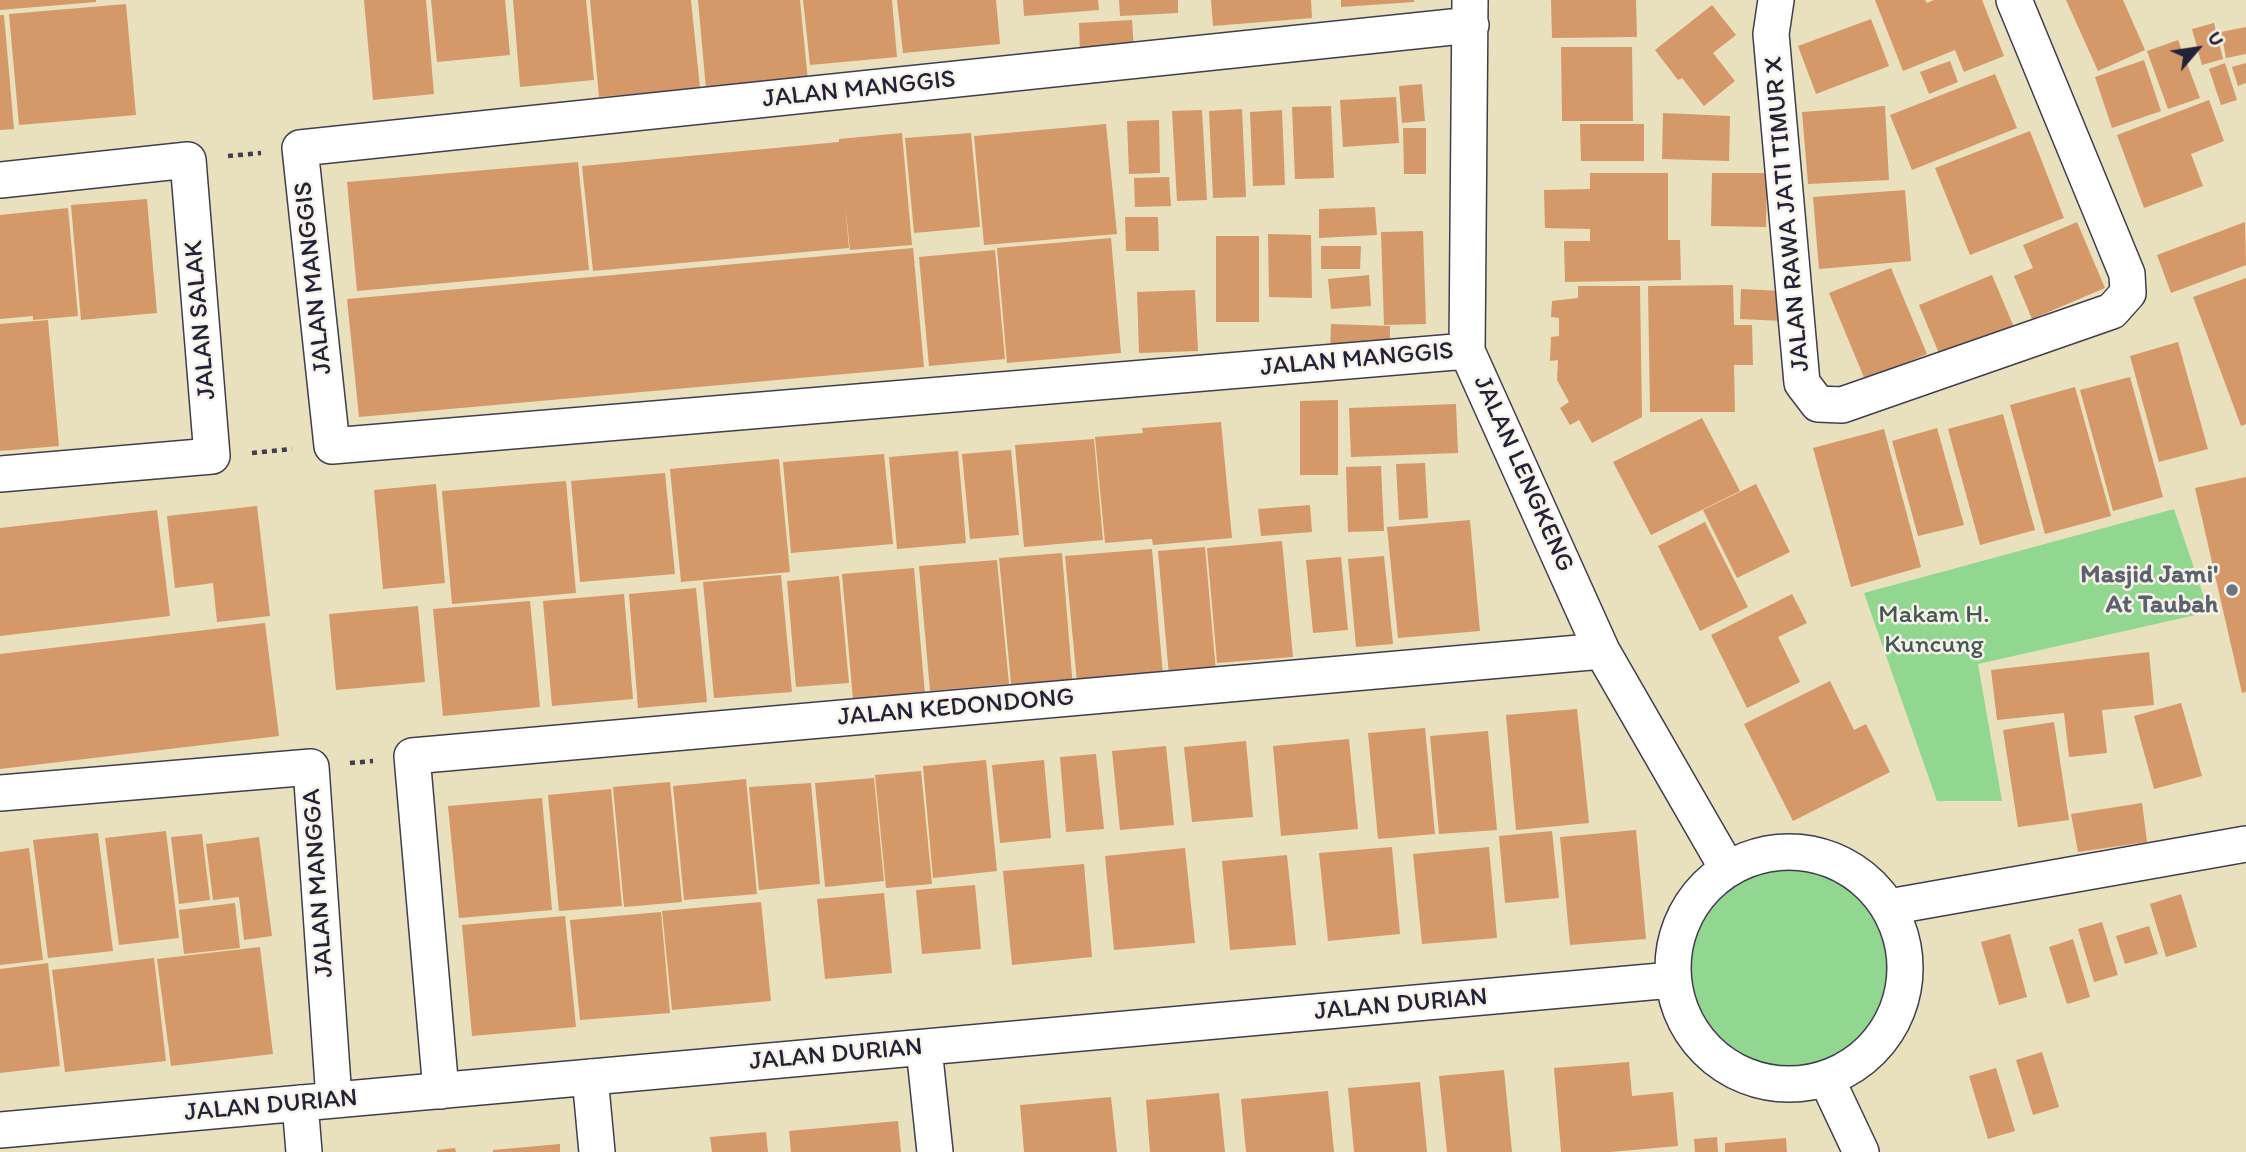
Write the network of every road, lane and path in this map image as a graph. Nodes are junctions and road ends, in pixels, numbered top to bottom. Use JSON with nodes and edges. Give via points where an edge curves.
{"nodes":[{"id":1,"x":1776,"y":0,"type":"edge"},
{"id":2,"x":2014,"y":0,"type":"edge"},
{"id":3,"x":1470,"y":13,"type":"edge"},
{"id":4,"x":300,"y":148,"type":"junction"},
{"id":5,"x":188,"y":160,"type":"junction"},
{"id":6,"x":0,"y":180,"type":"edge"},
{"id":7,"x":1468,"y":351,"type":"junction"},
{"id":8,"x":332,"y":446,"type":"junction"},
{"id":9,"x":212,"y":456,"type":"junction"},
{"id":10,"x":0,"y":474,"type":"edge"},
{"id":11,"x":1602,"y":651,"type":"junction"},
{"id":12,"x":412,"y":756,"type":"junction"},
{"id":13,"x":311,"y":767,"type":"junction"},
{"id":14,"x":0,"y":793,"type":"edge"},
{"id":15,"x":2246,"y":844,"type":"edge"},
{"id":16,"x":1727,"y":868,"type":"junction"},
{"id":17,"x":1889,"y":907,"type":"junction"},
{"id":18,"x":1672,"y":980,"type":"junction"},
{"id":19,"x":924,"y":1048,"type":"junction"},
{"id":20,"x":590,"y":1077,"type":"junction"},
{"id":21,"x":1827,"y":1080,"type":"junction"},
{"id":22,"x":441,"y":1091,"type":"junction"},
{"id":23,"x":334,"y":1100,"type":"junction"},
{"id":24,"x":300,"y":1103,"type":"junction"},
{"id":25,"x":7,"y":1137,"type":"edge"},
{"id":26,"x":304,"y":1152,"type":"edge"},
{"id":27,"x":597,"y":1152,"type":"edge"},
{"id":28,"x":935,"y":1152,"type":"edge"},
{"id":29,"x":1861,"y":1152,"type":"edge"}],
"edges":[{"from":1,"to":2,"type":"street","name":"JALAN RAWA JATI TIMUR X","via":[[1771,34],[1802,383],[1818,404],[1842,405],[2112,311],[2128,293],[2127,274]]},
{"from":3,"to":4,"type":"street","name":"JALAN MANGGIS"},
{"from":3,"to":7,"type":"street","name":"JALAN LENGKENG"},
{"from":4,"to":5,"type":"path"},
{"from":4,"to":8,"type":"street","name":"JALAN MANGGIS"},
{"from":5,"to":6,"type":"street"},
{"from":5,"to":9,"type":"street","name":"JALAN SALAK"},
{"from":7,"to":8,"type":"street","name":"JALAN MANGGIS"},
{"from":7,"to":11,"type":"street","name":"JALAN LENGKENG"},
{"from":8,"to":9,"type":"path"},
{"from":9,"to":10,"type":"street"},
{"from":11,"to":12,"type":"street","name":"JALAN KEDONDONG"},
{"from":11,"to":16,"type":"street","name":"JALAN LENGKENG"},
{"from":12,"to":13,"type":"path"},
{"from":12,"to":22,"type":"street"},
{"from":13,"to":14,"type":"street","name":"JALAN MANGGA"},
{"from":13,"to":23,"type":"street","name":"JALAN MANGGA"},
{"from":15,"to":17,"type":"street"},
{"from":16,"to":17,"type":"street","via":[[1770,852],[1816,853],[1858,873]]},
{"from":16,"to":18,"type":"street","via":[[1702,888],[1684,915],[1673,947]]},
{"from":17,"to":21,"type":"street","via":[[1904,946],[1905,988],[1891,1028],[1864,1059]]},
{"from":18,"to":19,"type":"street","name":"JALAN DURIAN"},
{"from":18,"to":21,"type":"street","via":[[1684,1020],[1709,1054],[1745,1077],[1786,1086]]},
{"from":19,"to":20,"type":"street","name":"JALAN DURIAN"},
{"from":19,"to":28,"type":"street"},
{"from":20,"to":22,"type":"street","name":"JALAN DURIAN"},
{"from":20,"to":27,"type":"street"},
{"from":21,"to":29,"type":"street"},
{"from":22,"to":23,"type":"street","name":"JALAN DURIAN"},
{"from":23,"to":24,"type":"street","name":"JALAN DURIAN"},
{"from":24,"to":25,"type":"street","name":"JALAN DURIAN"},
{"from":24,"to":26,"type":"street"}]}
